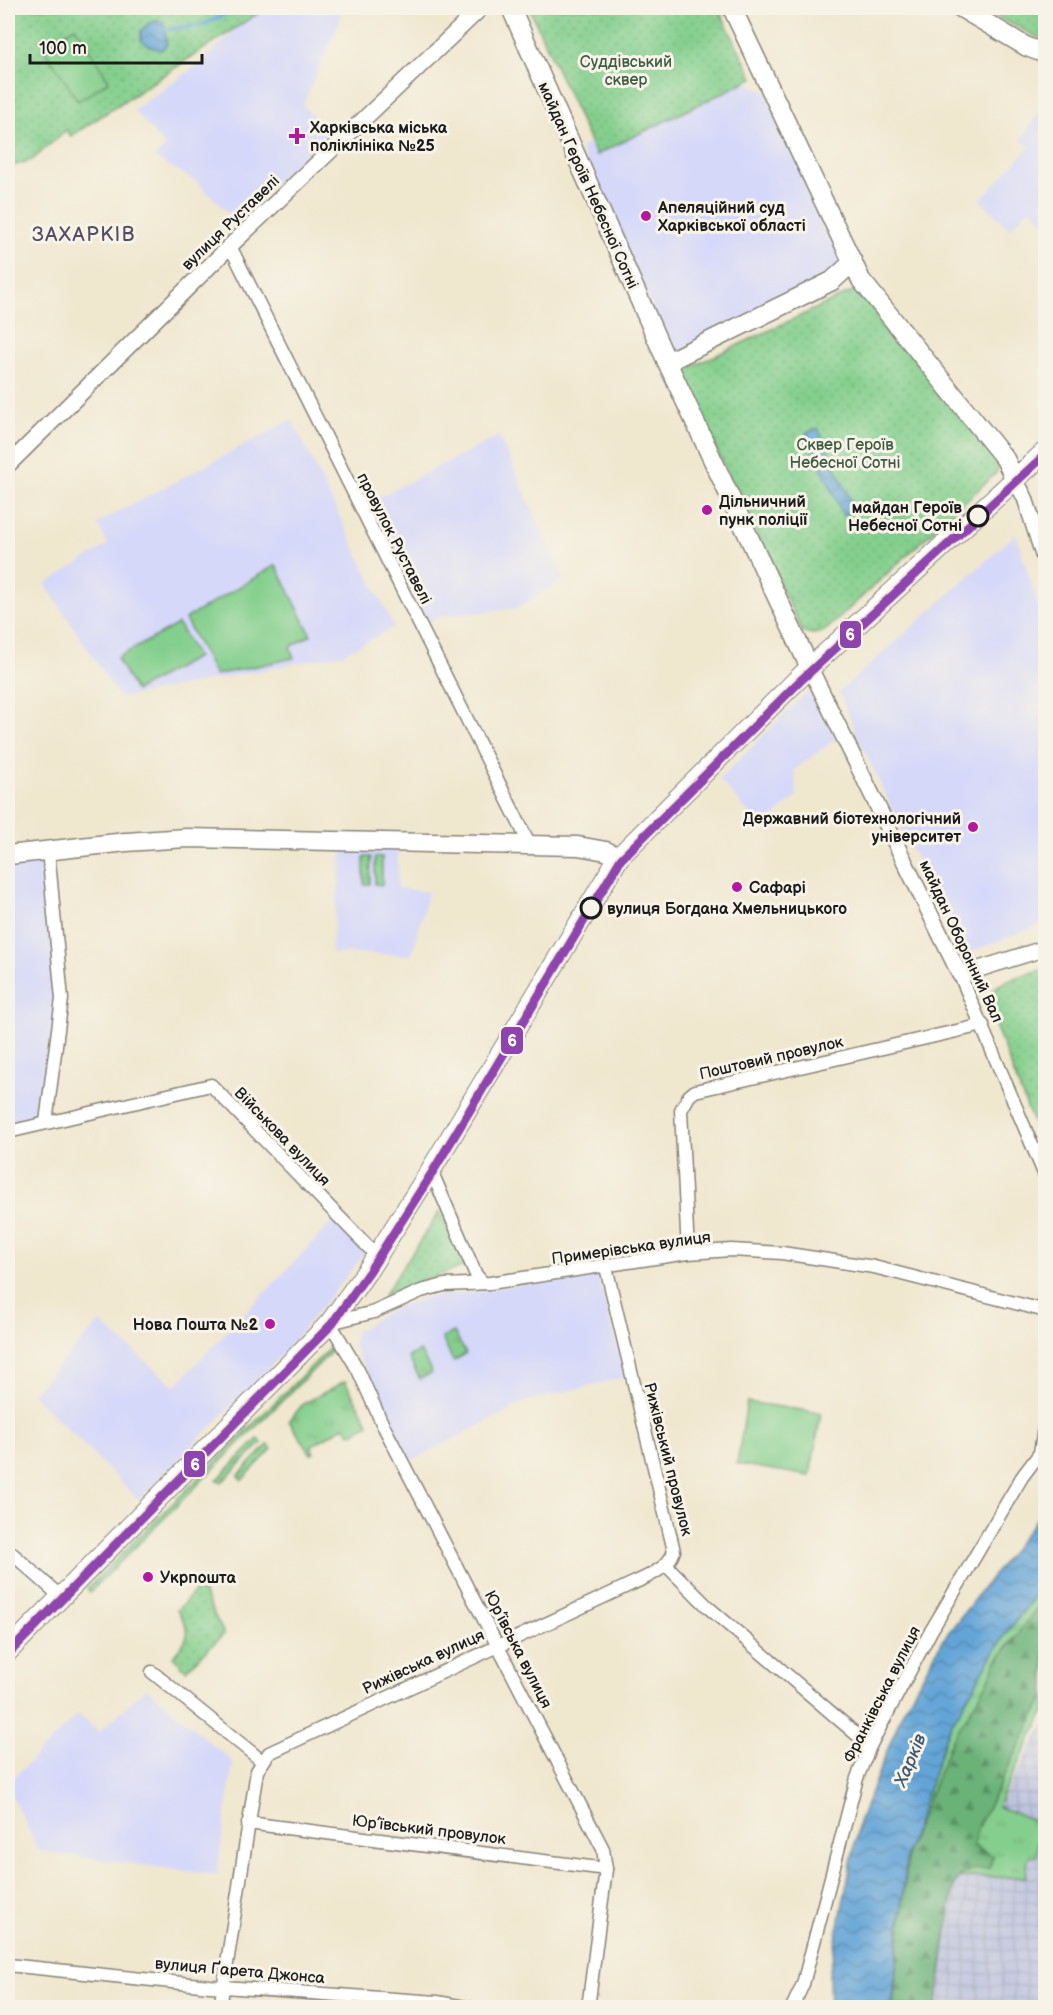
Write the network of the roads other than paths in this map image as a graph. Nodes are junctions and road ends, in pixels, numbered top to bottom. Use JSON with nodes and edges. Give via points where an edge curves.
{"nodes":[{"id":1,"x":481,"y":8,"type":"edge"},
{"id":2,"x":511,"y":8,"type":"edge"},
{"id":3,"x":732,"y":8,"type":"edge"},
{"id":4,"x":961,"y":8,"type":"edge"},
{"id":5,"x":1046,"y":54,"type":"edge"},
{"id":6,"x":230,"y":246,"type":"junction"},
{"id":7,"x":853,"y":262,"type":"junction"},
{"id":8,"x":667,"y":362,"type":"junction"},
{"id":9,"x":1046,"y":451,"type":"edge"},
{"id":10,"x":9,"y":458,"type":"edge"},
{"id":11,"x":1015,"y":479,"type":"junction"},
{"id":12,"x":1046,"y":564,"type":"edge"},
{"id":13,"x":810,"y":668,"type":"junction"},
{"id":14,"x":530,"y":845,"type":"junction"},
{"id":15,"x":48,"y":850,"type":"junction"},
{"id":16,"x":8,"y":855,"type":"edge"},
{"id":17,"x":619,"y":857,"type":"junction"},
{"id":18,"x":1046,"y":948,"type":"edge"},
{"id":19,"x":960,"y":975,"type":"junction"},
{"id":20,"x":983,"y":1025,"type":"junction"},
{"id":21,"x":46,"y":1122,"type":"junction"},
{"id":22,"x":8,"y":1132,"type":"edge"},
{"id":23,"x":1042,"y":1160,"type":"edge"},
{"id":24,"x":431,"y":1170,"type":"junction"},
{"id":25,"x":1046,"y":1178,"type":"edge"},
{"id":26,"x":688,"y":1253,"type":"junction"},
{"id":27,"x":377,"y":1256,"type":"junction"},
{"id":28,"x":606,"y":1267,"type":"junction"},
{"id":29,"x":483,"y":1283,"type":"junction"},
{"id":30,"x":1046,"y":1311,"type":"edge"},
{"id":31,"x":330,"y":1323,"type":"junction"},
{"id":32,"x":1046,"y":1416,"type":"edge"},
{"id":33,"x":8,"y":1550,"type":"edge"},
{"id":34,"x":666,"y":1565,"type":"junction"},
{"id":35,"x":58,"y":1594,"type":"junction"},
{"id":36,"x":498,"y":1644,"type":"junction"},
{"id":37,"x":8,"y":1651,"type":"edge"},
{"id":38,"x":152,"y":1672,"type":"dead end"},
{"id":39,"x":870,"y":1746,"type":"junction"},
{"id":40,"x":262,"y":1761,"type":"junction"},
{"id":41,"x":248,"y":1823,"type":"junction"},
{"id":42,"x":606,"y":1869,"type":"junction"},
{"id":43,"x":8,"y":1965,"type":"edge"},
{"id":44,"x":222,"y":1987,"type":"junction"},
{"id":45,"x":437,"y":2005,"type":"edge"},
{"id":46,"x":220,"y":2007,"type":"edge"},
{"id":47,"x":470,"y":2007,"type":"edge"},
{"id":48,"x":588,"y":2007,"type":"edge"},
{"id":49,"x":792,"y":2007,"type":"edge"}],
"edges":[{"from":1,"to":6,"type":"street","name":"вулиця Руставелі"},
{"from":2,"to":8,"type":"main road","name":"майдан Героїв Небесної Сотні"},
{"from":3,"to":7,"type":"main road"},
{"from":4,"to":5,"type":"main road"},
{"from":6,"to":10,"type":"street","name":"вулиця Руставелі"},
{"from":6,"to":14,"type":"street","name":"провулок Руставелі"},
{"from":7,"to":8,"type":"main road","via":[[832,281]]},
{"from":7,"to":11,"type":"main road","via":[[861,280],[1005,459]]},
{"from":8,"to":13,"type":"main road","name":"майдан Героїв Небесної Сотні"},
{"from":9,"to":11,"type":"main road"},
{"from":11,"to":12,"type":"street"},
{"from":11,"to":13,"type":"main road"},
{"from":13,"to":17,"type":"main road"},
{"from":13,"to":19,"type":"street","name":"майдан Оборонний Вал"},
{"from":14,"to":15,"type":"main road","via":[[186,838]]},
{"from":14,"to":17,"type":"main road","via":[[578,846]]},
{"from":15,"to":16,"type":"main road"},
{"from":15,"to":21,"type":"street","via":[[62,999]]},
{"from":17,"to":24,"type":"main road"},
{"from":18,"to":19,"type":"street"},
{"from":19,"to":20,"type":"street","name":"майдан Оборонний Вал"},
{"from":20,"to":23,"type":"street","name":"майдан Оборонний Вал"},
{"from":20,"to":26,"type":"street","name":"Поштовий провулок","via":[[695,1091],[681,1110]]},
{"from":21,"to":22,"type":"street","name":"Військова вулиця"},
{"from":21,"to":27,"type":"street","name":"Військова вулиця","via":[[211,1085]]},
{"from":23,"to":25,"type":"street"},
{"from":24,"to":27,"type":"main road"},
{"from":24,"to":29,"type":"street","via":[[474,1271]]},
{"from":26,"to":28,"type":"street","name":"Примерівська вулиця"},
{"from":26,"to":30,"type":"street","name":"Примерівська вулиця","via":[[782,1253],[874,1267]]},
{"from":27,"to":31,"type":"main road"},
{"from":28,"to":29,"type":"street","name":"Примерівська вулиця"},
{"from":28,"to":34,"type":"street","name":"Рижівський провулок","via":[[675,1551]]},
{"from":29,"to":31,"type":"street","name":"Примерівська вулиця","via":[[444,1285],[421,1291],[374,1312]]},
{"from":31,"to":35,"type":"main road"},
{"from":31,"to":36,"type":"street","name":"Юр’ївська вулиця","via":[[358,1370]]},
{"from":32,"to":39,"type":"street","name":"Франківська вулиця","via":[[1040,1453],[931,1631]]},
{"from":33,"to":35,"type":"street"},
{"from":34,"to":36,"type":"street","name":"Рижівська вулиця"},
{"from":34,"to":39,"type":"street","via":[[709,1608]]},
{"from":35,"to":37,"type":"main road"},
{"from":36,"to":40,"type":"street","name":"Рижівська вулиця","via":[[278,1747]]},
{"from":36,"to":42,"type":"street","name":"Юр’ївська вулиця","via":[[603,1849]]},
{"from":38,"to":40,"type":"street"},
{"from":39,"to":49,"type":"street","name":"Франківська вулиця","via":[[803,1984]]},
{"from":40,"to":41,"type":"street"},
{"from":41,"to":42,"type":"street","name":"Юр’ївський провулок"},
{"from":41,"to":44,"type":"street"},
{"from":42,"to":48,"type":"street","name":"Юр’ївська вулиця"},
{"from":43,"to":44,"type":"street","name":"вулиця Ґарета Джонса"},
{"from":44,"to":45,"type":"street","name":"вулиця Ґарета Джонса"},
{"from":44,"to":46,"type":"street"},
{"from":45,"to":47,"type":"street","name":"вулиця Ґарета Джонса"}]}
